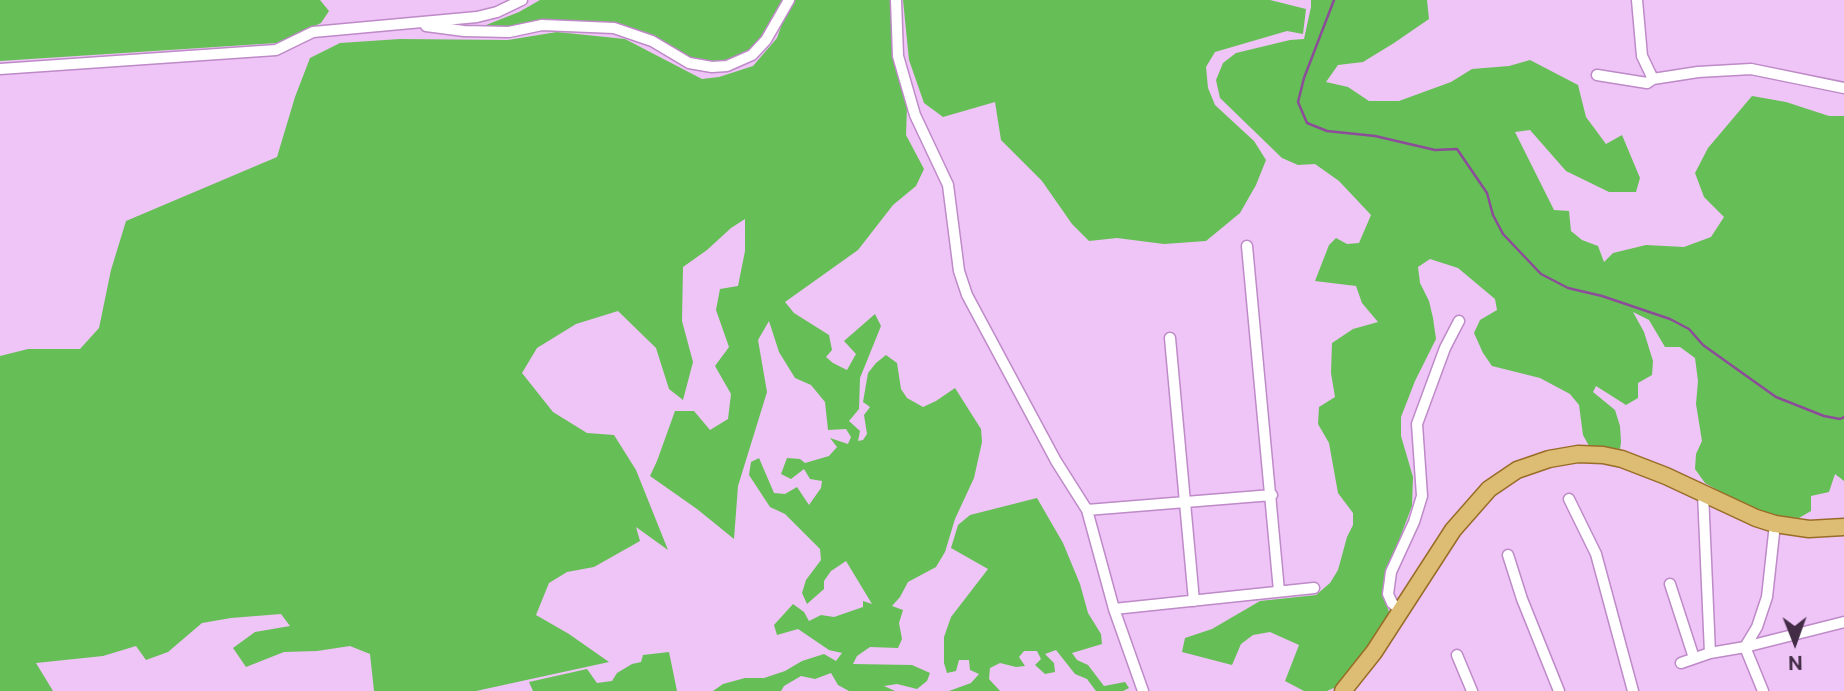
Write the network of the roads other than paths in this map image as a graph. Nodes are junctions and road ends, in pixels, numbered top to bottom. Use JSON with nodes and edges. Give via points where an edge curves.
{"nodes":[{"id":1,"x":522,"y":0,"type":"edge"},
{"id":2,"x":789,"y":0,"type":"edge"},
{"id":3,"x":896,"y":0,"type":"edge"},
{"id":4,"x":1637,"y":0,"type":"edge"},
{"id":5,"x":405,"y":24,"type":"junction"},
{"id":6,"x":0,"y":69,"type":"edge"},
{"id":7,"x":1597,"y":75,"type":"dead end"},
{"id":8,"x":1653,"y":79,"type":"junction"},
{"id":9,"x":1844,"y":88,"type":"edge"},
{"id":10,"x":1247,"y":246,"type":"dead end"},
{"id":11,"x":1459,"y":321,"type":"dead end"},
{"id":12,"x":1170,"y":338,"type":"dead end"},
{"id":13,"x":1703,"y":493,"type":"junction"},
{"id":14,"x":1272,"y":495,"type":"junction"},
{"id":15,"x":1569,"y":499,"type":"dead end"},
{"id":16,"x":1186,"y":502,"type":"junction"},
{"id":17,"x":1087,"y":510,"type":"junction"},
{"id":18,"x":1776,"y":524,"type":"junction"},
{"id":19,"x":1844,"y":527,"type":"edge"},
{"id":20,"x":1508,"y":555,"type":"dead end"},
{"id":21,"x":1670,"y":584,"type":"dead end"},
{"id":22,"x":1314,"y":588,"type":"dead end"},
{"id":23,"x":1279,"y":591,"type":"junction"},
{"id":24,"x":1194,"y":601,"type":"junction"},
{"id":25,"x":1114,"y":610,"type":"junction"},
{"id":26,"x":1400,"y":610,"type":"junction"},
{"id":27,"x":1844,"y":622,"type":"edge"},
{"id":28,"x":1745,"y":647,"type":"junction"},
{"id":29,"x":1710,"y":653,"type":"junction"},
{"id":30,"x":1457,"y":655,"type":"dead end"},
{"id":31,"x":1694,"y":658,"type":"junction"},
{"id":32,"x":1681,"y":663,"type":"dead end"},
{"id":33,"x":1143,"y":691,"type":"edge"},
{"id":34,"x":1343,"y":691,"type":"edge"},
{"id":35,"x":1472,"y":691,"type":"edge"},
{"id":36,"x":1559,"y":691,"type":"edge"},
{"id":37,"x":1633,"y":691,"type":"edge"},
{"id":38,"x":1763,"y":691,"type":"edge"}],
"edges":[{"from":1,"to":5,"type":"street","via":[[477,17]]},
{"from":2,"to":5,"type":"street","via":[[752,55],[712,67],[689,63],[652,41],[614,28],[542,25],[509,32]]},
{"from":3,"to":17,"type":"street","via":[[898,56],[915,115],[948,185],[959,271],[967,295],[1013,385]]},
{"from":4,"to":8,"type":"street","via":[[1642,56]]},
{"from":5,"to":6,"type":"street","via":[[313,32],[276,50]]},
{"from":7,"to":8,"type":"street","via":[[1647,83]]},
{"from":8,"to":9,"type":"street","via":[[1751,69]]},
{"from":10,"to":14,"type":"street"},
{"from":11,"to":26,"type":"street","via":[[1417,424],[1422,496],[1391,572],[1388,594]]},
{"from":12,"to":16,"type":"street"},
{"from":13,"to":18,"type":"main road"},
{"from":13,"to":26,"type":"main road","via":[[1602,455],[1549,459],[1517,470],[1489,489],[1453,530]]},
{"from":13,"to":29,"type":"street"},
{"from":14,"to":16,"type":"street"},
{"from":14,"to":23,"type":"street"},
{"from":15,"to":37,"type":"street","via":[[1596,554]]},
{"from":16,"to":17,"type":"street"},
{"from":16,"to":24,"type":"street"},
{"from":17,"to":25,"type":"street"},
{"from":18,"to":19,"type":"main road"},
{"from":18,"to":28,"type":"street","via":[[1767,597]]},
{"from":20,"to":36,"type":"street"},
{"from":21,"to":31,"type":"street"},
{"from":22,"to":23,"type":"street"},
{"from":23,"to":24,"type":"street"},
{"from":24,"to":25,"type":"street"},
{"from":25,"to":33,"type":"street"},
{"from":26,"to":34,"type":"main road"},
{"from":27,"to":28,"type":"street"},
{"from":28,"to":29,"type":"street"},
{"from":28,"to":38,"type":"street"},
{"from":29,"to":31,"type":"street"},
{"from":30,"to":35,"type":"street"},
{"from":31,"to":32,"type":"street"}]}
